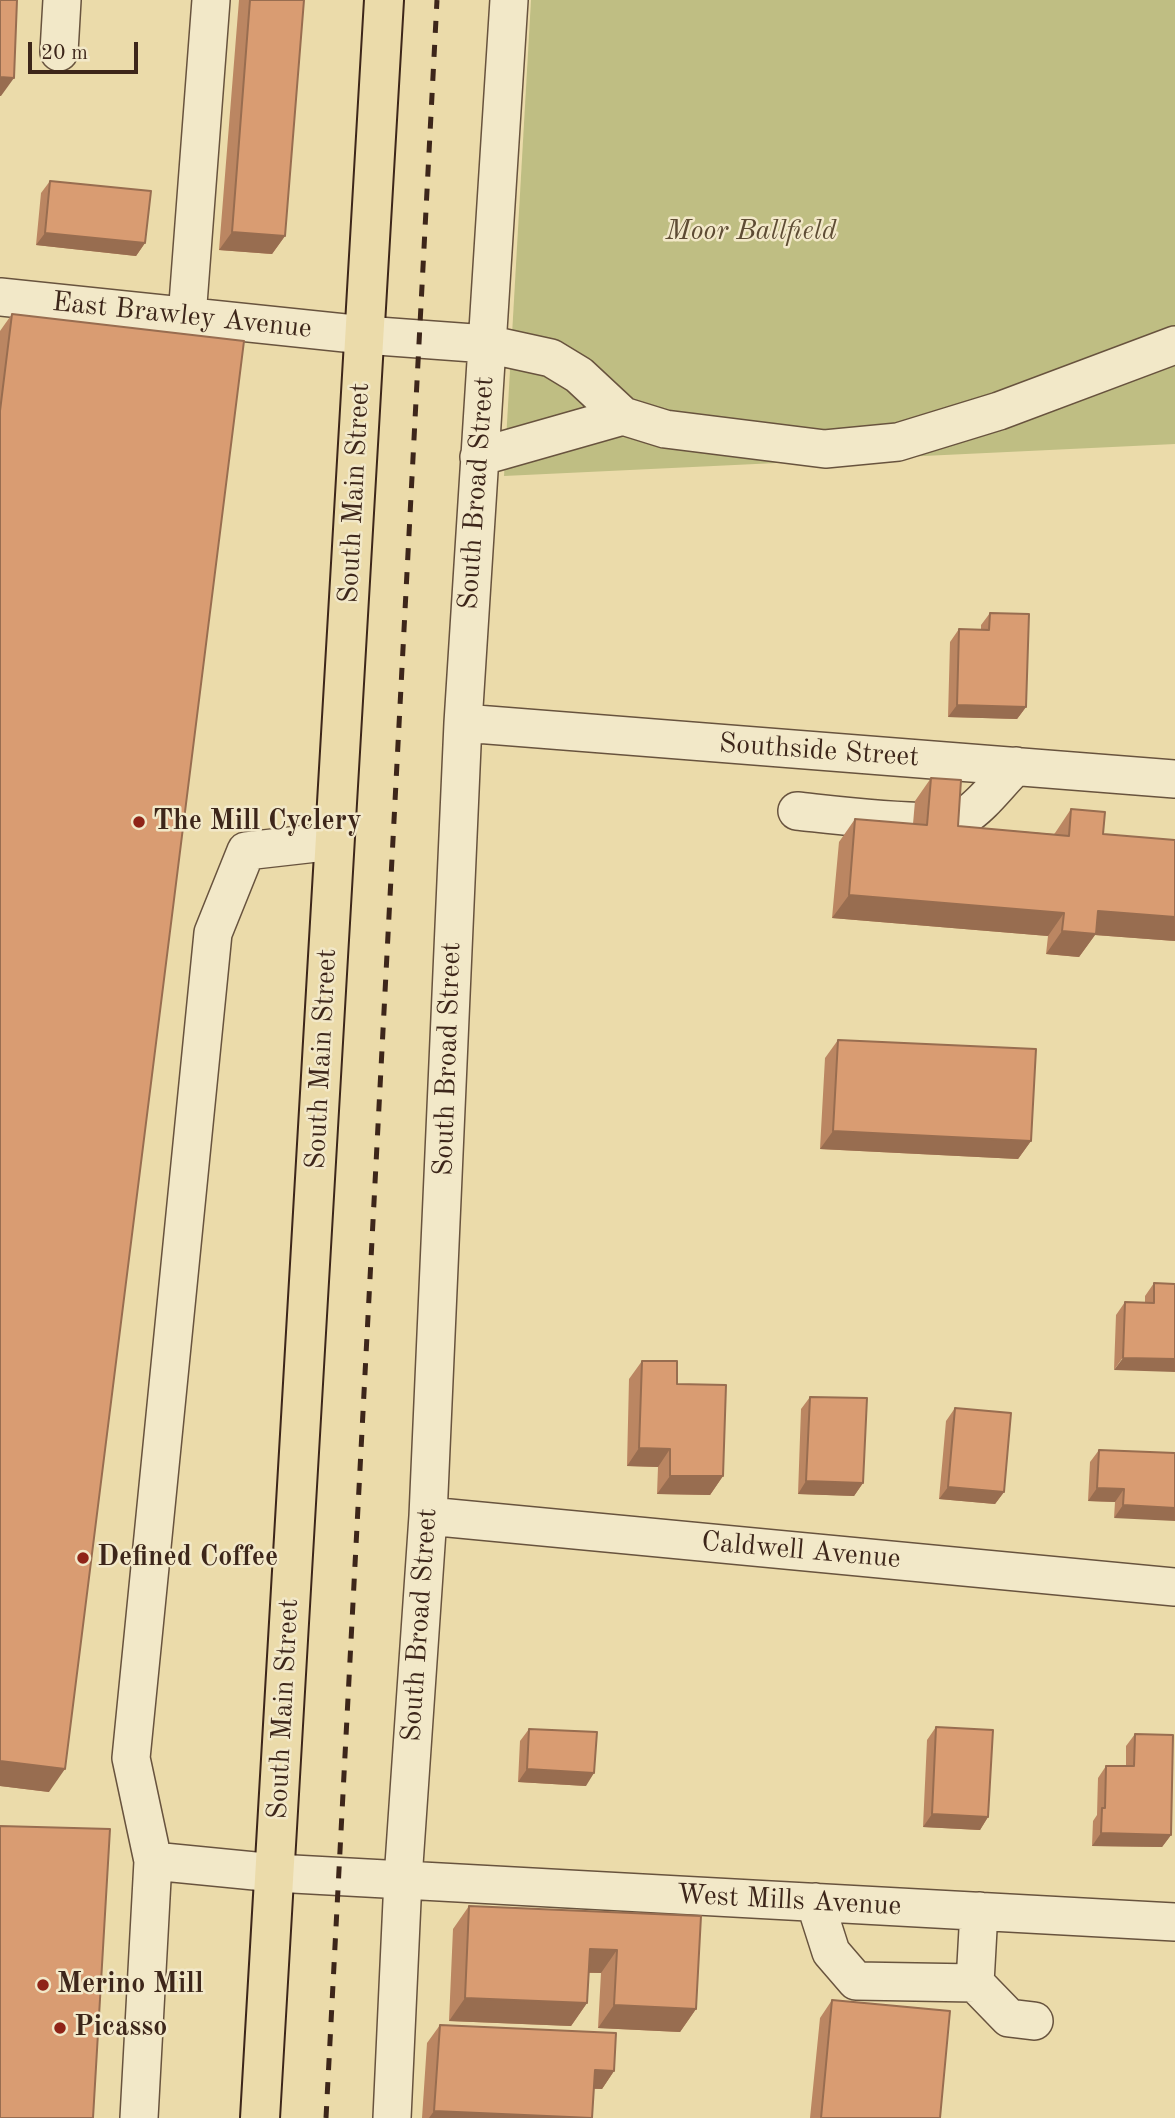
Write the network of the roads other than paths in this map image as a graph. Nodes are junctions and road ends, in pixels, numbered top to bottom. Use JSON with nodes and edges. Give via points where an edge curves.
{"nodes":[{"id":1,"x":62,"y":0,"type":"edge"},
{"id":2,"x":211,"y":0,"type":"edge"},
{"id":3,"x":384,"y":0,"type":"edge"},
{"id":4,"x":509,"y":0,"type":"edge"},
{"id":5,"x":59,"y":52,"type":"dead end"},
{"id":6,"x":0,"y":298,"type":"edge"},
{"id":7,"x":187,"y":317,"type":"junction"},
{"id":8,"x":364,"y":335,"type":"junction"},
{"id":9,"x":487,"y":344,"type":"junction"},
{"id":10,"x":1175,"y":345,"type":"edge"},
{"id":11,"x":623,"y":416,"type":"junction"},
{"id":12,"x":479,"y":457,"type":"junction"},
{"id":13,"x":463,"y":723,"type":"junction"},
{"id":14,"x":1016,"y":766,"type":"junction"},
{"id":15,"x":1175,"y":779,"type":"edge"},
{"id":16,"x":797,"y":811,"type":"dead end"},
{"id":17,"x":334,"y":841,"type":"junction"},
{"id":18,"x":428,"y":1516,"type":"junction"},
{"id":19,"x":1175,"y":1587,"type":"edge"},
{"id":20,"x":153,"y":1861,"type":"junction"},
{"id":21,"x":275,"y":1873,"type":"junction"},
{"id":22,"x":403,"y":1879,"type":"junction"},
{"id":23,"x":816,"y":1902,"type":"junction"},
{"id":24,"x":979,"y":1911,"type":"junction"},
{"id":25,"x":1175,"y":1922,"type":"edge"},
{"id":26,"x":975,"y":1983,"type":"junction"},
{"id":27,"x":1034,"y":2021,"type":"dead end"},
{"id":28,"x":139,"y":2118,"type":"edge"},
{"id":29,"x":260,"y":2118,"type":"edge"},
{"id":30,"x":392,"y":2118,"type":"edge"}],
"edges":[{"from":1,"to":5,"type":"street"},
{"from":2,"to":7,"type":"street"},
{"from":3,"to":8,"type":"main road","name":"South Main Street"},
{"from":4,"to":9,"type":"street","name":"South Broad Street"},
{"from":6,"to":7,"type":"street","name":"East Brawley Avenue"},
{"from":7,"to":8,"type":"street","name":"East Brawley Avenue"},
{"from":8,"to":9,"type":"street","name":"East Brawley Avenue"},
{"from":8,"to":17,"type":"main road","name":"South Main Street"},
{"from":9,"to":11,"type":"street","name":"East Brawley Avenue","via":[[551,358],[579,375]]},
{"from":9,"to":12,"type":"street","name":"South Broad Street"},
{"from":10,"to":11,"type":"street","via":[[999,411],[898,442],[825,449],[665,429]]},
{"from":11,"to":12,"type":"street"},
{"from":12,"to":13,"type":"street","name":"South Broad Street"},
{"from":13,"to":14,"type":"street","name":"Southside Street"},
{"from":13,"to":18,"type":"street","name":"South Broad Street"},
{"from":14,"to":15,"type":"street","name":"Southside Street"},
{"from":14,"to":16,"type":"street","via":[[964,817],[913,820]]},
{"from":17,"to":20,"type":"street","via":[[246,851],[213,933],[131,1758]]},
{"from":17,"to":21,"type":"main road","name":"South Main Street"},
{"from":18,"to":19,"type":"street","name":"Caldwell Avenue"},
{"from":18,"to":22,"type":"street","name":"South Broad Street"},
{"from":20,"to":21,"type":"street","name":"West Mills Avenue"},
{"from":20,"to":28,"type":"street"},
{"from":21,"to":22,"type":"street","name":"West Mills Avenue"},
{"from":21,"to":29,"type":"main road","name":"South Main Street"},
{"from":22,"to":23,"type":"street","name":"West Mills Avenue"},
{"from":22,"to":30,"type":"street","name":"South Broad Street"},
{"from":23,"to":24,"type":"street","name":"West Mills Avenue"},
{"from":23,"to":26,"type":"street","via":[[831,1952],[856,1981]]},
{"from":24,"to":25,"type":"street","name":"West Mills Avenue"},
{"from":24,"to":26,"type":"street"},
{"from":26,"to":27,"type":"street","via":[[1009,2018]]}]}
